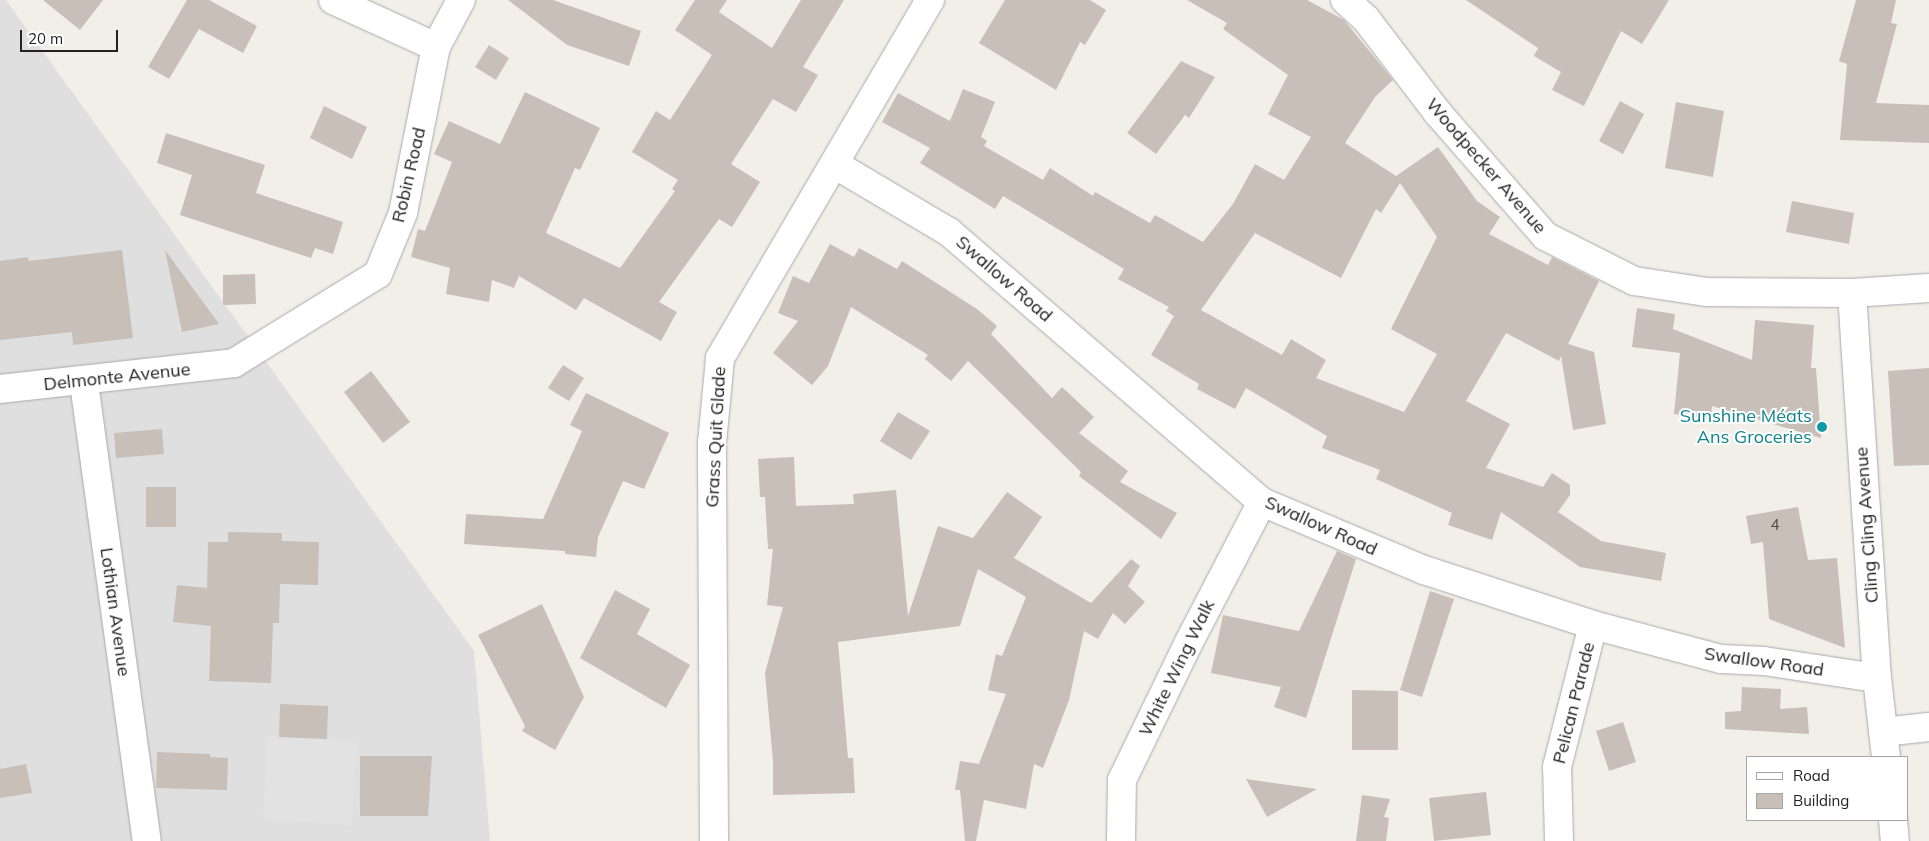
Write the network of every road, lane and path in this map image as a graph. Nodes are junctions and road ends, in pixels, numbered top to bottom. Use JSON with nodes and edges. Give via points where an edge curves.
{"nodes":[{"id":1,"x":333,"y":0,"type":"edge"},
{"id":2,"x":461,"y":0,"type":"edge"},
{"id":3,"x":930,"y":0,"type":"edge"},
{"id":4,"x":1345,"y":0,"type":"edge"},
{"id":5,"x":436,"y":47,"type":"junction"},
{"id":6,"x":836,"y":165,"type":"junction"},
{"id":7,"x":1929,"y":288,"type":"edge"},
{"id":8,"x":1852,"y":293,"type":"junction"},
{"id":9,"x":234,"y":364,"type":"joint"},
{"id":10,"x":84,"y":383,"type":"junction"},
{"id":11,"x":0,"y":390,"type":"edge"},
{"id":12,"x":1262,"y":502,"type":"junction"},
{"id":13,"x":1593,"y":625,"type":"junction"},
{"id":14,"x":1877,"y":678,"type":"junction"},
{"id":15,"x":1929,"y":727,"type":"edge"},
{"id":16,"x":1885,"y":744,"type":"edge"},
{"id":17,"x":1893,"y":821,"type":"edge"},
{"id":18,"x":147,"y":841,"type":"edge"},
{"id":19,"x":714,"y":841,"type":"edge"},
{"id":20,"x":1120,"y":841,"type":"edge"},
{"id":21,"x":1559,"y":841,"type":"edge"},
{"id":22,"x":1895,"y":841,"type":"edge"}],
"edges":[{"from":1,"to":5,"type":"street"},
{"from":2,"to":5,"type":"street","name":"Robin Road"},
{"from":3,"to":6,"type":"street","name":"Grass Quit Glade"},
{"from":4,"to":8,"type":"street","name":"Woodpecker Avenue","via":[[1366,19],[1436,112],[1544,236],[1634,281],[1708,292]]},
{"from":5,"to":9,"type":"street","name":"Robin Road","via":[[403,213],[378,274]]},
{"from":6,"to":12,"type":"street","name":"Swallow Road","via":[[949,232]]},
{"from":6,"to":19,"type":"street","name":"Grass Quit Glade","via":[[720,358],[712,443]]},
{"from":7,"to":8,"type":"street","name":"Woodpecker Avenue"},
{"from":8,"to":14,"type":"street","name":"Cling Cling Avenue"},
{"from":9,"to":10,"type":"street","name":"Delmonte Avenue"},
{"from":10,"to":11,"type":"street","name":"Delmonte Avenue"},
{"from":10,"to":18,"type":"street","name":"Lothian Avenue"},
{"from":12,"to":13,"type":"street","name":"Swallow Road","via":[[1424,570]]},
{"from":12,"to":20,"type":"street","name":"White Wing Walk","via":[[1122,780]]},
{"from":13,"to":14,"type":"street","name":"Swallow Road","via":[[1721,658]]},
{"from":13,"to":21,"type":"street","name":"Pelican Parade","via":[[1557,767]]},
{"from":14,"to":16,"type":"street","name":"Cling Cling Avenue"},
{"from":15,"to":16,"type":"street"},
{"from":17,"to":22,"type":"street"}]}
